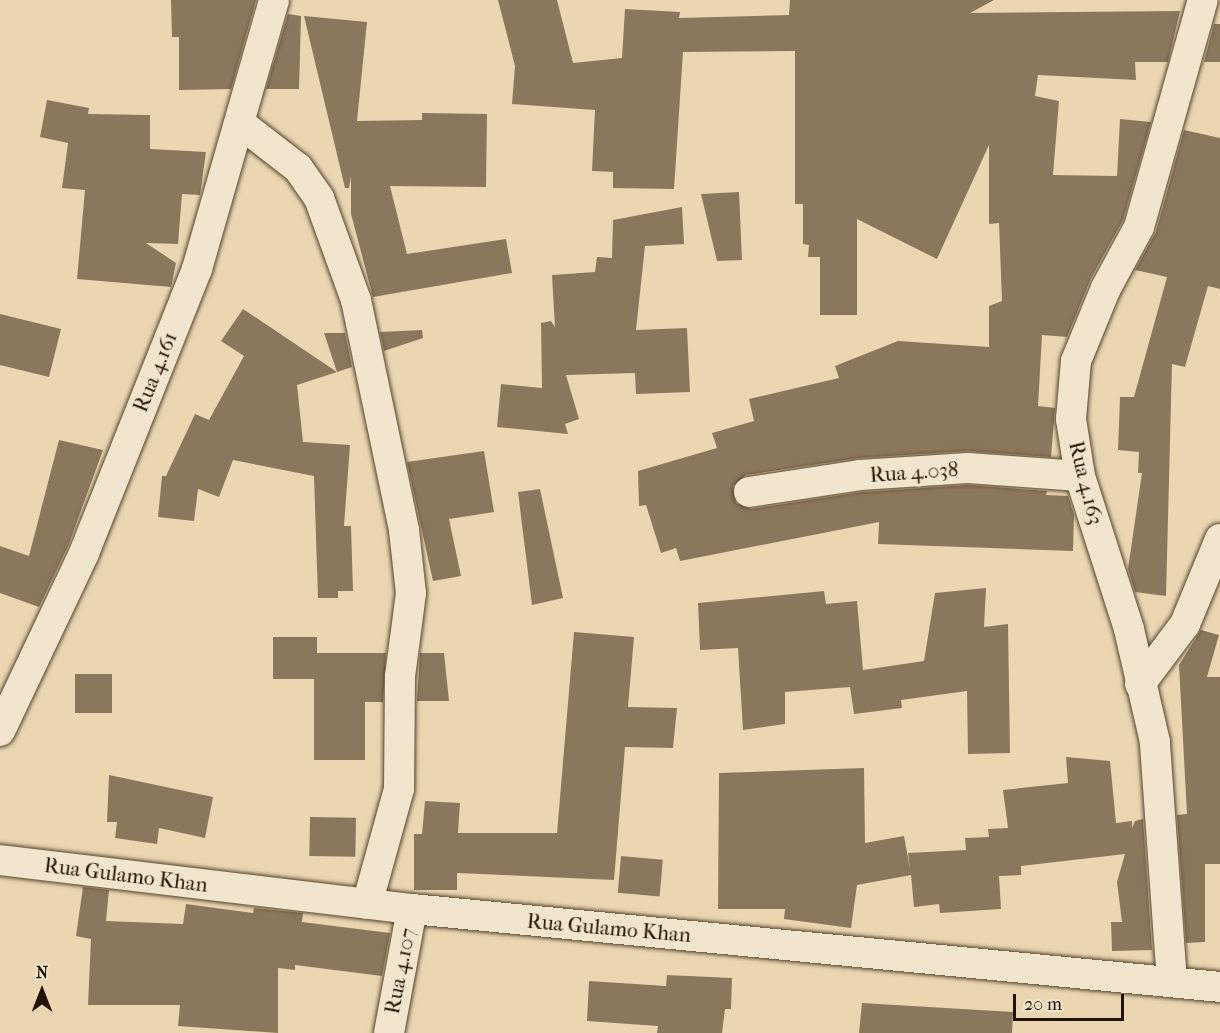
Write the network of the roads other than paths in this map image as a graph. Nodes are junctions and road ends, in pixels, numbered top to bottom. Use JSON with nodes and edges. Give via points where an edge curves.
{"nodes":[{"id":1,"x":274,"y":0,"type":"edge"},
{"id":2,"x":1203,"y":0,"type":"edge"},
{"id":3,"x":241,"y":124,"type":"junction"},
{"id":4,"x":1080,"y":476,"type":"junction"},
{"id":5,"x":749,"y":492,"type":"dead end"},
{"id":6,"x":1220,"y":539,"type":"edge"},
{"id":7,"x":1140,"y":684,"type":"junction"},
{"id":8,"x":0,"y":731,"type":"edge"},
{"id":9,"x":0,"y":860,"type":"edge"},
{"id":10,"x":368,"y":904,"type":"junction"},
{"id":11,"x":412,"y":909,"type":"junction"},
{"id":12,"x":1172,"y":982,"type":"junction"},
{"id":13,"x":1220,"y":987,"type":"edge"},
{"id":14,"x":389,"y":1033,"type":"edge"}],
"edges":[{"from":1,"to":3,"type":"street","name":"Rua 4.161"},
{"from":2,"to":4,"type":"street","name":"Rua 4.163","via":[[1139,227],[1106,288],[1076,361],[1071,419]]},
{"from":3,"to":8,"type":"street","name":"Rua 4.161","via":[[197,268],[84,553]]},
{"from":3,"to":10,"type":"street","via":[[298,168],[319,198],[356,300],[404,530],[411,593],[400,676],[399,789]]},
{"from":4,"to":5,"type":"street","name":"Rua 4.038","via":[[968,468],[860,475]]},
{"from":4,"to":7,"type":"street","name":"Rua 4.163","via":[[1129,629]]},
{"from":6,"to":7,"type":"street","via":[[1185,624]]},
{"from":7,"to":12,"type":"street","name":"Rua 4.163","via":[[1155,742]]},
{"from":9,"to":10,"type":"street","name":"Rua Gulamo Khan"},
{"from":10,"to":11,"type":"street","name":"Rua Gulamo Khan"},
{"from":11,"to":12,"type":"street","name":"Rua Gulamo Khan"},
{"from":11,"to":14,"type":"street","name":"Rua 4.107"},
{"from":12,"to":13,"type":"street","name":"Rua Gulamo Khan"}]}
